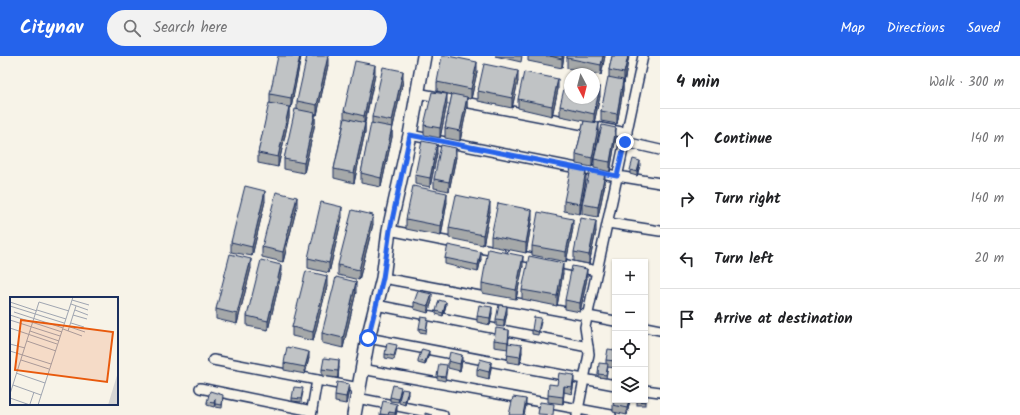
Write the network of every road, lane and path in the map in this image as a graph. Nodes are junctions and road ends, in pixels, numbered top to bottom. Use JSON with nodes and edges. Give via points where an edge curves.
{"nodes":[{"id":1,"x":424,"y":56,"type":"edge"},
{"id":2,"x":643,"y":56,"type":"edge"},
{"id":3,"x":417,"y":93,"type":"junction"},
{"id":4,"x":410,"y":135,"type":"junction"},
{"id":5,"x":626,"y":138,"type":"junction"},
{"id":6,"x":660,"y":150,"type":"edge"},
{"id":7,"x":617,"y":176,"type":"junction"},
{"id":8,"x":660,"y":183,"type":"edge"},
{"id":9,"x":608,"y":223,"type":"junction"},
{"id":10,"x":390,"y":230,"type":"junction"},
{"id":11,"x":660,"y":231,"type":"edge"},
{"id":12,"x":597,"y":271,"type":"junction"},
{"id":13,"x":383,"y":278,"type":"junction"},
{"id":14,"x":376,"y":305,"type":"junction"},
{"id":15,"x":588,"y":316,"type":"junction"},
{"id":16,"x":612,"y":320,"type":"edge"},
{"id":17,"x":648,"y":328,"type":"edge"},
{"id":18,"x":660,"y":330,"type":"edge"},
{"id":19,"x":368,"y":338,"type":"junction"},
{"id":20,"x":588,"y":347,"type":"junction"},
{"id":21,"x":213,"y":360,"type":"dead end"},
{"id":22,"x":362,"y":369,"type":"junction"},
{"id":23,"x":317,"y":380,"type":"junction"},
{"id":24,"x":585,"y":380,"type":"junction"},
{"id":25,"x":612,"y":384,"type":"edge"},
{"id":26,"x":200,"y":388,"type":"dead end"},
{"id":27,"x":648,"y":390,"type":"edge"},
{"id":28,"x":660,"y":392,"type":"edge"},
{"id":29,"x":358,"y":393,"type":"junction"},
{"id":30,"x":578,"y":412,"type":"edge"},
{"id":31,"x":311,"y":413,"type":"edge"},
{"id":32,"x":354,"y":415,"type":"edge"},
{"id":33,"x":443,"y":415,"type":"edge"},
{"id":34,"x":611,"y":415,"type":"edge"}],
"edges":[{"from":1,"to":3,"type":"main road"},
{"from":2,"to":5,"type":"street"},
{"from":3,"to":4,"type":"main road"},
{"from":3,"to":5,"type":"street"},
{"from":4,"to":7,"type":"street"},
{"from":4,"to":10,"type":"main road"},
{"from":5,"to":6,"type":"street"},
{"from":5,"to":7,"type":"street"},
{"from":7,"to":8,"type":"street"},
{"from":7,"to":9,"type":"street"},
{"from":9,"to":11,"type":"street"},
{"from":9,"to":12,"type":"street"},
{"from":10,"to":12,"type":"street"},
{"from":10,"to":13,"type":"main road"},
{"from":12,"to":15,"type":"street"},
{"from":13,"to":14,"type":"main road"},
{"from":13,"to":15,"type":"street"},
{"from":14,"to":19,"type":"main road"},
{"from":14,"to":20,"type":"street"},
{"from":15,"to":16,"type":"street"},
{"from":15,"to":20,"type":"street","via":[[585,327]]},
{"from":17,"to":18,"type":"street"},
{"from":19,"to":22,"type":"main road"},
{"from":19,"to":24,"type":"street"},
{"from":20,"to":24,"type":"street"},
{"from":21,"to":23,"type":"street"},
{"from":22,"to":29,"type":"main road"},
{"from":22,"to":30,"type":"street"},
{"from":23,"to":29,"type":"street"},
{"from":23,"to":31,"type":"street"},
{"from":24,"to":25,"type":"street"},
{"from":24,"to":30,"type":"street"},
{"from":26,"to":31,"type":"street"},
{"from":27,"to":28,"type":"street"},
{"from":29,"to":32,"type":"main road"},
{"from":29,"to":33,"type":"street"},
{"from":30,"to":34,"type":"street"}]}
